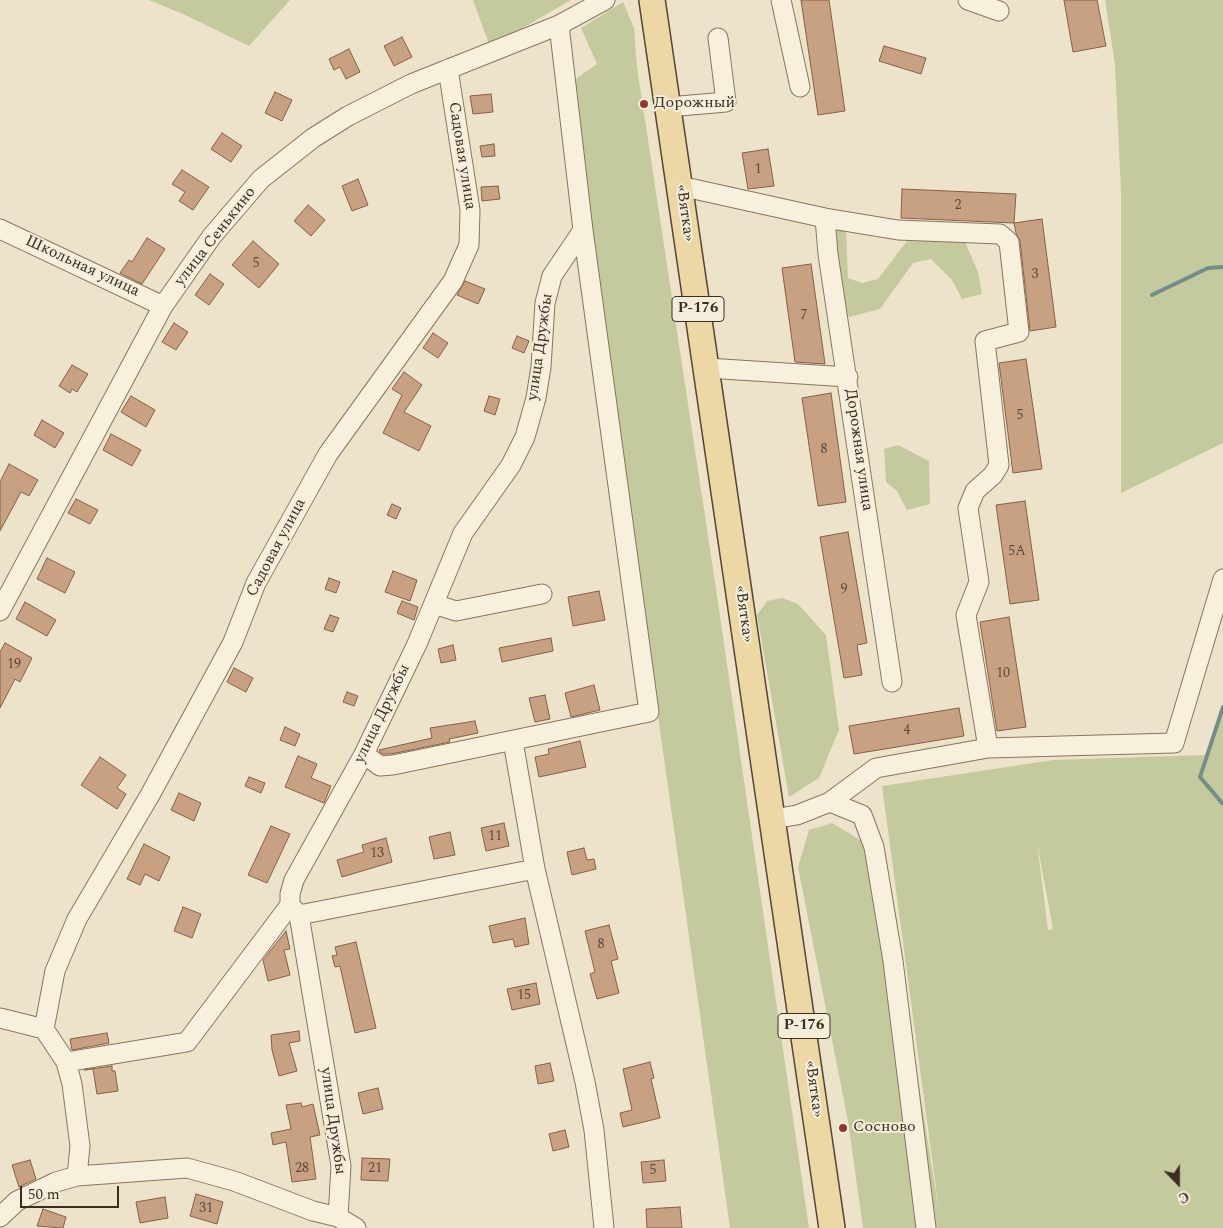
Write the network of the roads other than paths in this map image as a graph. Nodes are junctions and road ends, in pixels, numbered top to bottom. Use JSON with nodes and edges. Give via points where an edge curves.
{"nodes":[{"id":1,"x":605,"y":0,"type":"edge"},
{"id":2,"x":652,"y":0,"type":"edge"},
{"id":3,"x":781,"y":0,"type":"edge"},
{"id":4,"x":968,"y":0,"type":"edge"},
{"id":5,"x":1000,"y":11,"type":"dead end"},
{"id":6,"x":559,"y":25,"type":"junction"},
{"id":7,"x":718,"y":38,"type":"dead end"},
{"id":8,"x":448,"y":69,"type":"junction"},
{"id":9,"x":800,"y":88,"type":"dead end"},
{"id":10,"x":668,"y":107,"type":"junction"},
{"id":11,"x":680,"y":186,"type":"junction"},
{"id":12,"x":825,"y":218,"type":"junction"},
{"id":13,"x":0,"y":229,"type":"edge"},
{"id":14,"x":583,"y":230,"type":"junction"},
{"id":15,"x":163,"y":306,"type":"junction"},
{"id":16,"x":707,"y":368,"type":"junction"},
{"id":17,"x":848,"y":377,"type":"junction"},
{"id":18,"x":1223,"y":579,"type":"edge"},
{"id":19,"x":542,"y":594,"type":"dead end"},
{"id":20,"x":434,"y":604,"type":"junction"},
{"id":21,"x":0,"y":611,"type":"edge"},
{"id":22,"x":892,"y":682,"type":"dead end"},
{"id":23,"x":513,"y":741,"type":"junction"},
{"id":24,"x":988,"y":748,"type":"junction"},
{"id":25,"x":364,"y":754,"type":"junction"},
{"id":26,"x":830,"y":802,"type":"junction"},
{"id":27,"x":773,"y":818,"type":"junction"},
{"id":28,"x":534,"y":869,"type":"junction"},
{"id":29,"x":294,"y":910,"type":"junction"},
{"id":30,"x":0,"y":1018,"type":"edge"},
{"id":31,"x":44,"y":1029,"type":"junction"},
{"id":32,"x":66,"y":1062,"type":"junction"},
{"id":33,"x":77,"y":1176,"type":"junction"},
{"id":34,"x":0,"y":1217,"type":"edge"},
{"id":35,"x":338,"y":1217,"type":"junction"},
{"id":36,"x":356,"y":1228,"type":"edge"},
{"id":37,"x":604,"y":1228,"type":"edge"},
{"id":38,"x":832,"y":1228,"type":"edge"},
{"id":39,"x":926,"y":1228,"type":"edge"}],
"edges":[{"from":1,"to":6,"type":"street","name":"улица Сенькино"},
{"from":2,"to":10,"type":"main road","name":"«Вятка»","number":"Р-176"},
{"from":3,"to":9,"type":"street"},
{"from":4,"to":5,"type":"street"},
{"from":6,"to":8,"type":"street","name":"улица Сенькино"},
{"from":6,"to":14,"type":"street"},
{"from":7,"to":10,"type":"street","via":[[726,102]]},
{"from":8,"to":15,"type":"street","name":"улица Сенькино","via":[[348,116],[313,138],[261,179],[212,236]]},
{"from":8,"to":31,"type":"street","name":"Садовая улица","via":[[470,210],[469,245],[453,281],[328,454],[256,583],[233,642],[150,795],[77,919],[55,971]]},
{"from":10,"to":11,"type":"main road","name":"«Вятка»","number":"Р-176"},
{"from":11,"to":12,"type":"street"},
{"from":11,"to":16,"type":"main road","name":"«Вятка»","number":"Р-176"},
{"from":12,"to":17,"type":"street","name":"Дорожная улица"},
{"from":12,"to":24,"type":"street","via":[[898,230],[1000,234],[1009,242],[1019,332],[985,340],[998,465],[993,475],[975,491],[968,508],[979,582],[966,615]]},
{"from":13,"to":15,"type":"street","name":"Школьная улица"},
{"from":14,"to":20,"type":"street","name":"улица Дружбы","via":[[552,276],[545,303],[536,398],[524,437],[511,464],[463,533]]},
{"from":14,"to":23,"type":"street","via":[[649,712]]},
{"from":15,"to":21,"type":"street","name":"улица Сенькино"},
{"from":16,"to":17,"type":"street"},
{"from":16,"to":27,"type":"main road","name":"«Вятка»","number":"Р-176"},
{"from":17,"to":22,"type":"street","name":"Дорожная улица"},
{"from":18,"to":24,"type":"street","via":[[1174,743]]},
{"from":19,"to":20,"type":"street","via":[[456,611]]},
{"from":20,"to":25,"type":"street","name":"улица Дружбы"},
{"from":23,"to":25,"type":"street","via":[[393,765],[380,766]]},
{"from":23,"to":28,"type":"street"},
{"from":24,"to":26,"type":"street","via":[[876,768]]},
{"from":25,"to":29,"type":"street","name":"улица Дружбы","via":[[294,880]]},
{"from":26,"to":27,"type":"street","via":[[797,815]]},
{"from":26,"to":39,"type":"street","via":[[862,815],[874,847]]},
{"from":27,"to":38,"type":"main road","name":"«Вятка»","number":"Р-176"},
{"from":28,"to":29,"type":"street"},
{"from":28,"to":37,"type":"street","via":[[587,1091]]},
{"from":29,"to":32,"type":"street","via":[[187,1042]]},
{"from":29,"to":35,"type":"street","name":"улица Дружбы","via":[[341,1166]]},
{"from":30,"to":31,"type":"street"},
{"from":31,"to":32,"type":"street"},
{"from":32,"to":33,"type":"street","via":[[80,1146]]},
{"from":33,"to":34,"type":"street","via":[[56,1182],[17,1201]]},
{"from":33,"to":35,"type":"street","via":[[188,1168],[234,1180],[313,1211]]},
{"from":35,"to":36,"type":"street"}]}
